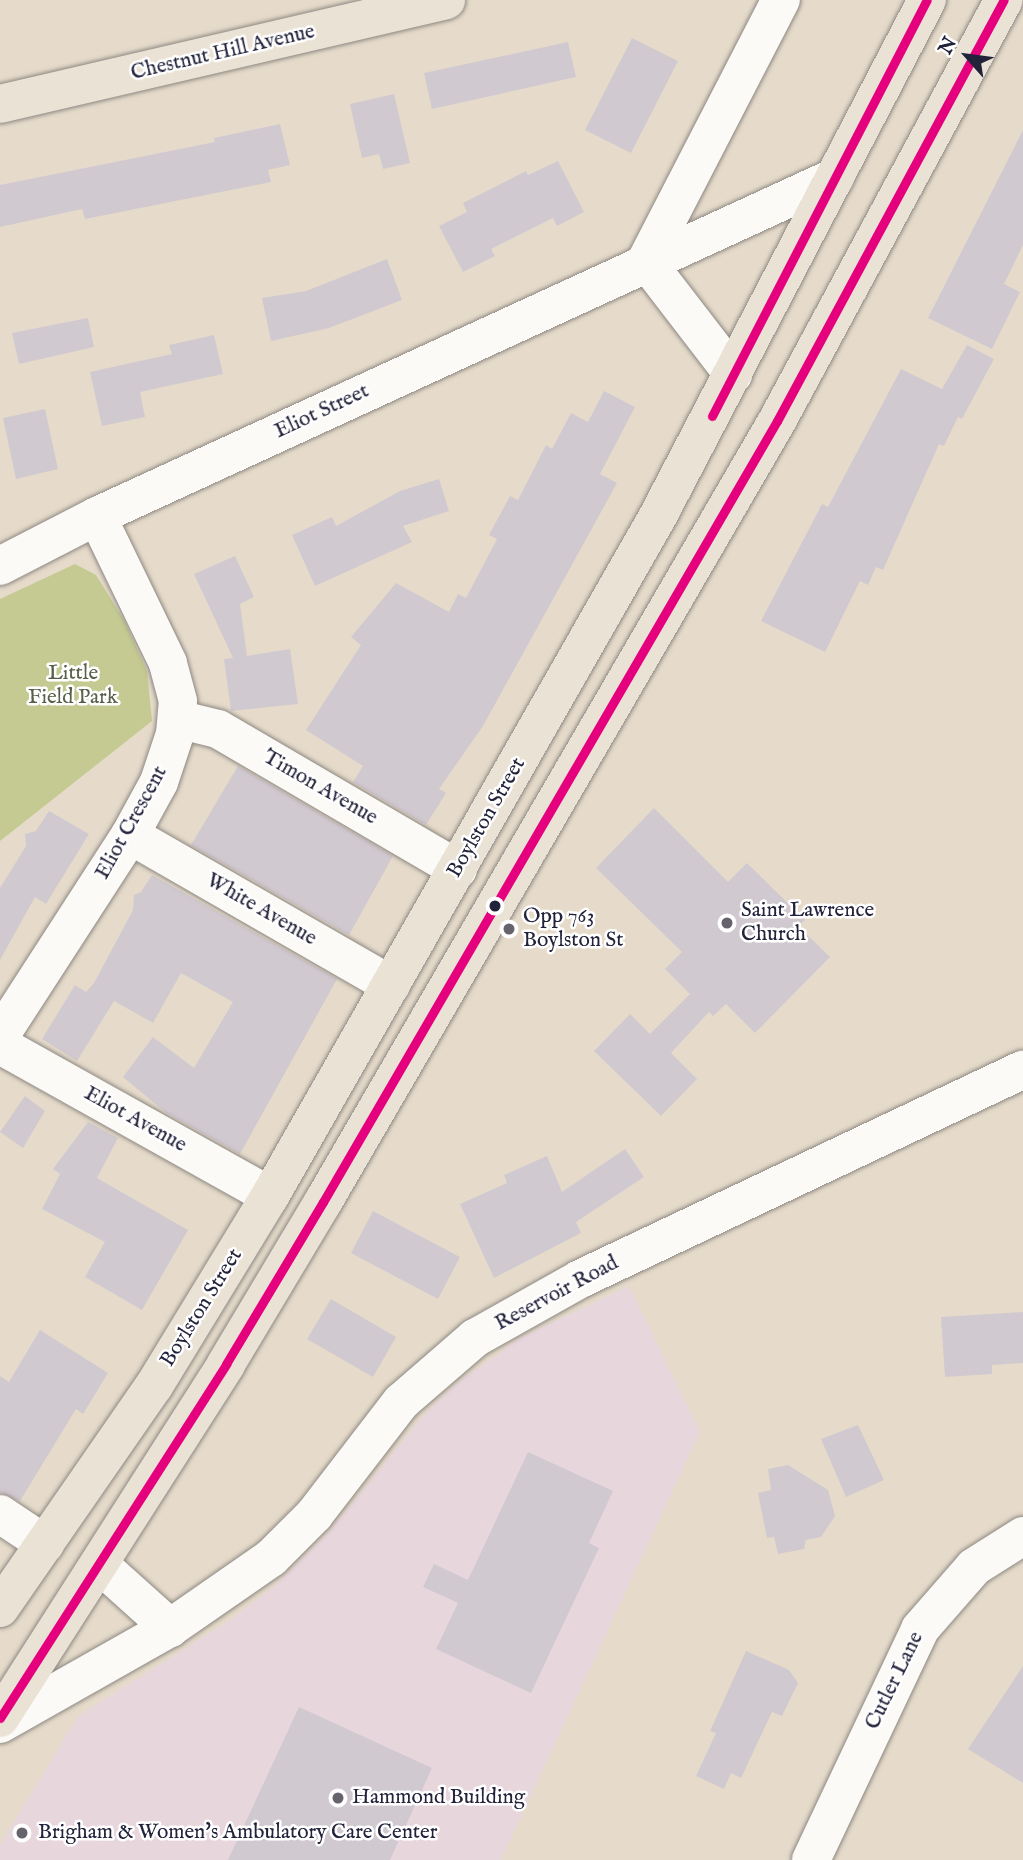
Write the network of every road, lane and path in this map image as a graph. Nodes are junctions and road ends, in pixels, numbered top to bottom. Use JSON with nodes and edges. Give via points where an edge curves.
{"nodes":[{"id":1,"x":446,"y":0,"type":"edge"},
{"id":2,"x":781,"y":0,"type":"edge"},
{"id":3,"x":1004,"y":0,"type":"edge"},
{"id":4,"x":919,"y":5,"type":"edge"},
{"id":5,"x":0,"y":104,"type":"edge"},
{"id":6,"x":835,"y":177,"type":"junction"},
{"id":7,"x":646,"y":261,"type":"junction"},
{"id":8,"x":733,"y":374,"type":"junction"},
{"id":9,"x":97,"y":516,"type":"junction"},
{"id":10,"x":0,"y":566,"type":"edge"},
{"id":11,"x":177,"y":719,"type":"junction"},
{"id":12,"x":130,"y":835,"type":"junction"},
{"id":13,"x":458,"y":869,"type":"junction"},
{"id":14,"x":391,"y":985,"type":"junction"},
{"id":15,"x":0,"y":1036,"type":"edge"},
{"id":16,"x":0,"y":1045,"type":"edge"},
{"id":17,"x":1023,"y":1070,"type":"edge"},
{"id":18,"x":270,"y":1196,"type":"junction"},
{"id":19,"x":0,"y":1514,"type":"edge"},
{"id":20,"x":1023,"y":1536,"type":"edge"},
{"id":21,"x":45,"y":1544,"type":"junction"},
{"id":22,"x":99,"y":1564,"type":"junction"},
{"id":23,"x":0,"y":1608,"type":"edge"},
{"id":24,"x":170,"y":1628,"type":"junction"},
{"id":25,"x":0,"y":1718,"type":"edge"},
{"id":26,"x":0,"y":1724,"type":"edge"},
{"id":27,"x":811,"y":1860,"type":"edge"}],
"edges":[{"from":1,"to":5,"type":"main road","name":"Chestnut Hill Avenue"},
{"from":2,"to":7,"type":"street"},
{"from":3,"to":22,"type":"main road","via":[[777,421],[285,1266]]},
{"from":4,"to":6,"type":"main road","name":"Boylston Street"},
{"from":6,"to":7,"type":"street","name":"Eliot Street"},
{"from":6,"to":8,"type":"main road","name":"Boylston Street"},
{"from":7,"to":8,"type":"street"},
{"from":7,"to":9,"type":"street","name":"Eliot Street"},
{"from":8,"to":13,"type":"main road","name":"Boylston Street","via":[[600,622]]},
{"from":9,"to":10,"type":"street","name":"Eliot Street"},
{"from":9,"to":11,"type":"street","name":"Eliot Crescent","via":[[168,663]]},
{"from":11,"to":12,"type":"street","name":"Eliot Crescent","via":[[159,782]]},
{"from":11,"to":13,"type":"street","name":"Timon Avenue","via":[[218,729]]},
{"from":12,"to":14,"type":"street","name":"White Avenue"},
{"from":12,"to":15,"type":"street","name":"Eliot Crescent"},
{"from":13,"to":14,"type":"main road","name":"Boylston Street"},
{"from":14,"to":18,"type":"main road","name":"Boylston Street"},
{"from":16,"to":18,"type":"street","name":"Eliot Avenue"},
{"from":17,"to":24,"type":"street","name":"Reservoir Road","via":[[592,1274],[475,1338],[401,1402],[292,1539]]},
{"from":18,"to":21,"type":"main road","name":"Boylston Street","via":[[189,1332]]},
{"from":19,"to":21,"type":"street"},
{"from":20,"to":27,"type":"street","name":"Cutler Lane","via":[[974,1567],[920,1629]]},
{"from":21,"to":23,"type":"main road","name":"Boylston Street"},
{"from":22,"to":24,"type":"street"},
{"from":22,"to":25,"type":"main road"},
{"from":24,"to":26,"type":"street","name":"Reservoir Road"}]}
